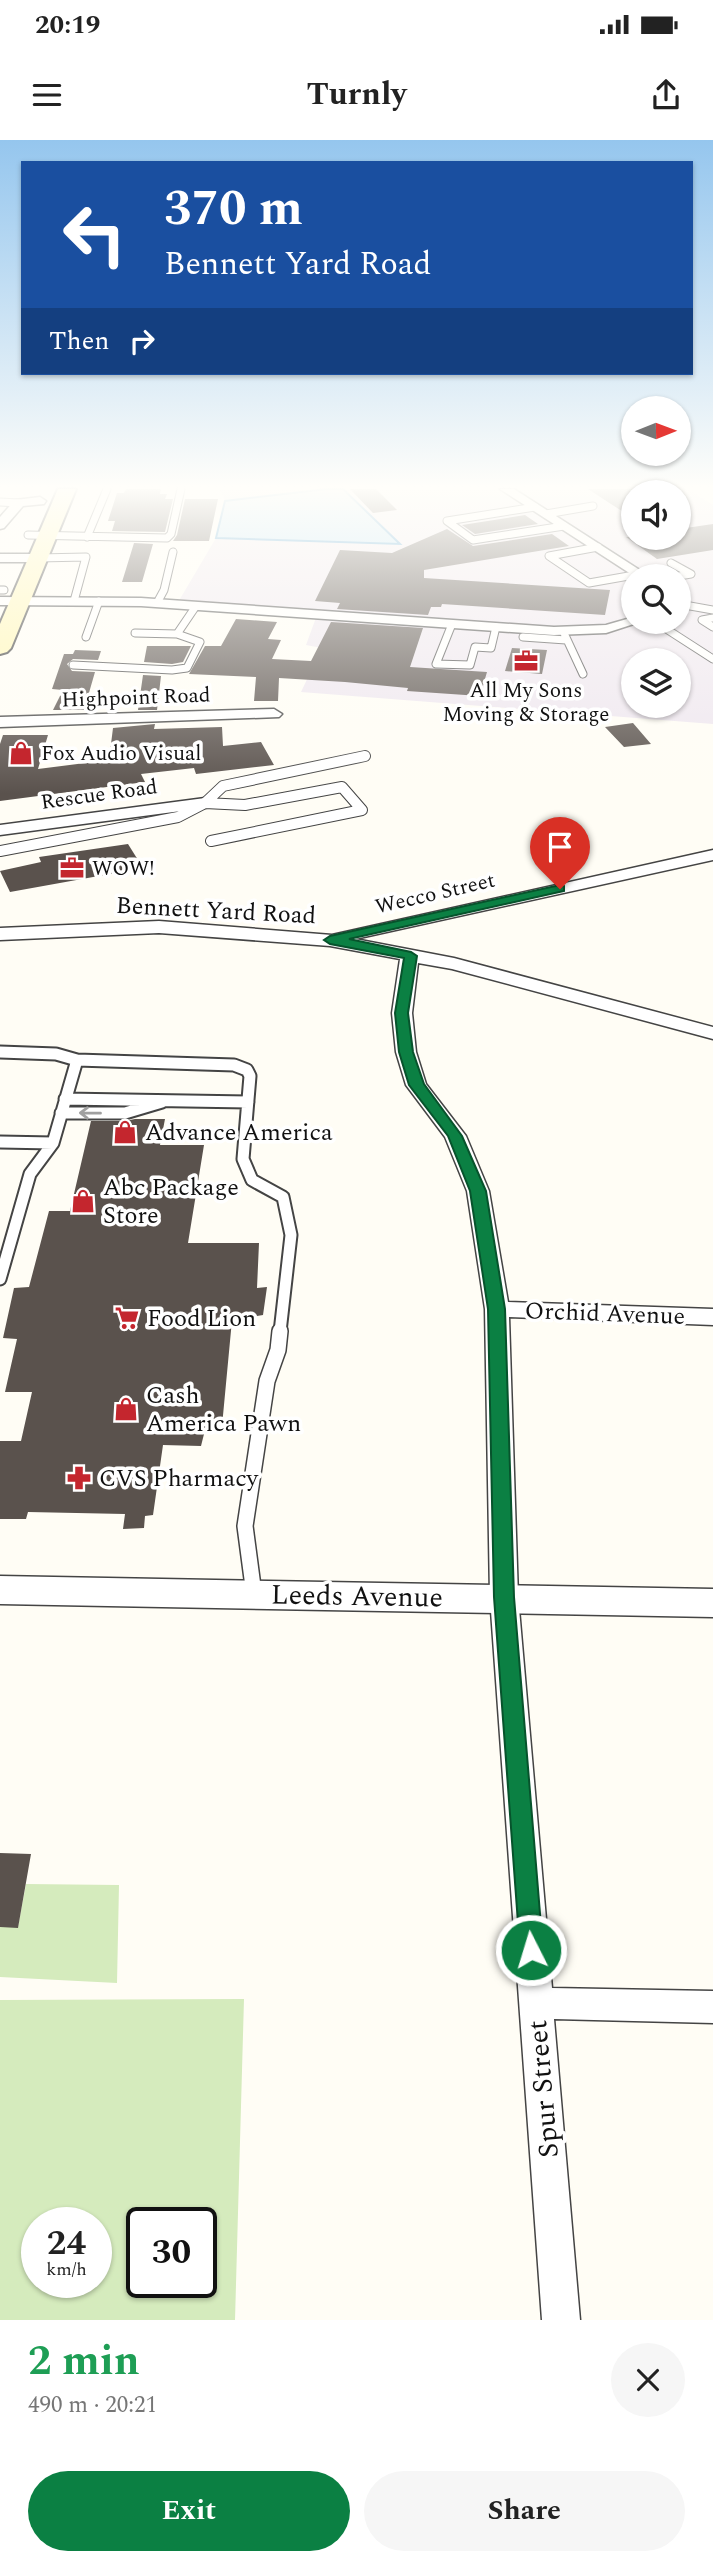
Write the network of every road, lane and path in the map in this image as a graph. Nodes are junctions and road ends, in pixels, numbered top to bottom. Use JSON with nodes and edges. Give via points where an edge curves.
{"nodes":[{"id":1,"x":77,"y":591,"type":"edge"},
{"id":2,"x":164,"y":591,"type":"edge"},
{"id":3,"x":5,"y":596,"type":"edge"},
{"id":4,"x":74,"y":601,"type":"junction"},
{"id":5,"x":99,"y":601,"type":"junction"},
{"id":6,"x":157,"y":603,"type":"junction"},
{"id":7,"x":196,"y":606,"type":"junction"},
{"id":8,"x":691,"y":606,"type":"edge"},
{"id":9,"x":713,"y":610,"type":"edge"},
{"id":10,"x":713,"y":618,"type":"edge"},
{"id":11,"x":452,"y":624,"type":"junction"},
{"id":12,"x":621,"y":625,"type":"edge"},
{"id":13,"x":496,"y":627,"type":"junction"},
{"id":14,"x":713,"y":628,"type":"edge"},
{"id":15,"x":135,"y":633,"type":"dead end"},
{"id":16,"x":177,"y":634,"type":"junction"},
{"id":17,"x":674,"y":634,"type":"edge"},
{"id":18,"x":564,"y":636,"type":"junction"},
{"id":19,"x":523,"y":637,"type":"dead end"},
{"id":20,"x":86,"y":638,"type":"dead end"},
{"id":21,"x":0,"y":648,"type":"edge"},
{"id":22,"x":713,"y":659,"type":"edge"},
{"id":23,"x":73,"y":665,"type":"dead end"},
{"id":24,"x":583,"y":674,"type":"dead end"},
{"id":25,"x":274,"y":714,"type":"dead end"},
{"id":26,"x":0,"y":722,"type":"edge"},
{"id":27,"x":365,"y":756,"type":"dead end"},
{"id":28,"x":205,"y":803,"type":"junction"},
{"id":29,"x":106,"y":824,"type":"junction"},
{"id":30,"x":1,"y":830,"type":"edge"},
{"id":31,"x":211,"y":841,"type":"dead end"},
{"id":32,"x":3,"y":850,"type":"edge"},
{"id":33,"x":713,"y":855,"type":"edge"},
{"id":34,"x":0,"y":934,"type":"edge"},
{"id":35,"x":330,"y":940,"type":"junction"},
{"id":36,"x":411,"y":956,"type":"junction"},
{"id":37,"x":713,"y":1033,"type":"edge"},
{"id":38,"x":0,"y":1052,"type":"edge"},
{"id":39,"x":77,"y":1060,"type":"junction"},
{"id":40,"x":65,"y":1099,"type":"junction"},
{"id":41,"x":166,"y":1101,"type":"junction"},
{"id":42,"x":248,"y":1102,"type":"junction"},
{"id":43,"x":61,"y":1113,"type":"junction"},
{"id":44,"x":0,"y":1142,"type":"edge"},
{"id":45,"x":53,"y":1143,"type":"junction"},
{"id":46,"x":5,"y":1245,"type":"edge"},
{"id":47,"x":0,"y":1279,"type":"edge"},
{"id":48,"x":497,"y":1309,"type":"junction"},
{"id":49,"x":713,"y":1317,"type":"edge"},
{"id":50,"x":0,"y":1590,"type":"edge"},
{"id":51,"x":254,"y":1594,"type":"junction"},
{"id":52,"x":504,"y":1597,"type":"junction"},
{"id":53,"x":713,"y":1603,"type":"edge"},
{"id":54,"x":535,"y":2003,"type":"junction"},
{"id":55,"x":713,"y":2007,"type":"edge"},
{"id":56,"x":561,"y":2320,"type":"edge"}],
"edges":[{"from":1,"to":4,"type":"lane"},
{"from":2,"to":6,"type":"lane"},
{"from":3,"to":4,"type":"street"},
{"from":3,"to":21,"type":"main road"},
{"from":4,"to":5,"type":"street"},
{"from":5,"to":6,"type":"street"},
{"from":5,"to":20,"type":"lane"},
{"from":6,"to":7,"type":"street"},
{"from":7,"to":11,"type":"street"},
{"from":7,"to":16,"type":"lane"},
{"from":8,"to":9,"type":"lane"},
{"from":10,"to":14,"type":"lane","via":[[702,620]]},
{"from":11,"to":13,"type":"street"},
{"from":11,"to":13,"type":"lane","via":[[436,664],[470,666],[475,647],[491,648]]},
{"from":12,"to":18,"type":"street"},
{"from":13,"to":18,"type":"street"},
{"from":15,"to":16,"type":"lane"},
{"from":16,"to":23,"type":"lane","via":[[200,642],[187,668]]},
{"from":17,"to":22,"type":"lane"},
{"from":18,"to":19,"type":"lane"},
{"from":18,"to":24,"type":"lane"},
{"from":25,"to":26,"type":"street","name":"Highpoint Road"},
{"from":27,"to":28,"type":"lane","via":[[223,786]]},
{"from":28,"to":29,"type":"street","name":"Rescue Road"},
{"from":28,"to":31,"type":"lane","via":[[245,805],[342,787],[362,810]]},
{"from":29,"to":30,"type":"street","name":"Rescue Road"},
{"from":29,"to":32,"type":"lane"},
{"from":30,"to":32,"type":"lane"},
{"from":33,"to":35,"type":"street","name":"Wecco Street"},
{"from":34,"to":35,"type":"street","name":"Bennett Yard Road","via":[[159,927]]},
{"from":35,"to":36,"type":"street","name":"Bennett Yard Road"},
{"from":36,"to":37,"type":"street","name":"Bennett Yard Road"},
{"from":36,"to":48,"type":"street","name":"Spur Street","via":[[402,1013],[406,1052],[416,1085],[455,1136],[478,1191]]},
{"from":38,"to":39,"type":"lane","via":[[56,1054]]},
{"from":39,"to":40,"type":"lane"},
{"from":39,"to":42,"type":"lane","via":[[234,1065],[250,1076]]},
{"from":40,"to":41,"type":"lane"},
{"from":40,"to":43,"type":"lane"},
{"from":41,"to":42,"type":"lane"},
{"from":41,"to":43,"type":"lane","one_way":true,"via":[[131,1114]]},
{"from":42,"to":51,"type":"lane","via":[[243,1159],[252,1180],[283,1197],[291,1235],[278,1350],[267,1381],[245,1527]]},
{"from":43,"to":45,"type":"lane"},
{"from":44,"to":45,"type":"lane"},
{"from":45,"to":46,"type":"lane","via":[[30,1174]]},
{"from":46,"to":47,"type":"lane"},
{"from":48,"to":49,"type":"street","name":"Orchid Avenue"},
{"from":48,"to":52,"type":"street","name":"Spur Street"},
{"from":50,"to":51,"type":"street","name":"Leeds Avenue"},
{"from":51,"to":52,"type":"street","name":"Leeds Avenue"},
{"from":52,"to":53,"type":"street","name":"Leeds Avenue"},
{"from":52,"to":54,"type":"street","name":"Spur Street"},
{"from":54,"to":55,"type":"street"},
{"from":54,"to":56,"type":"street","name":"Spur Street"}]}
